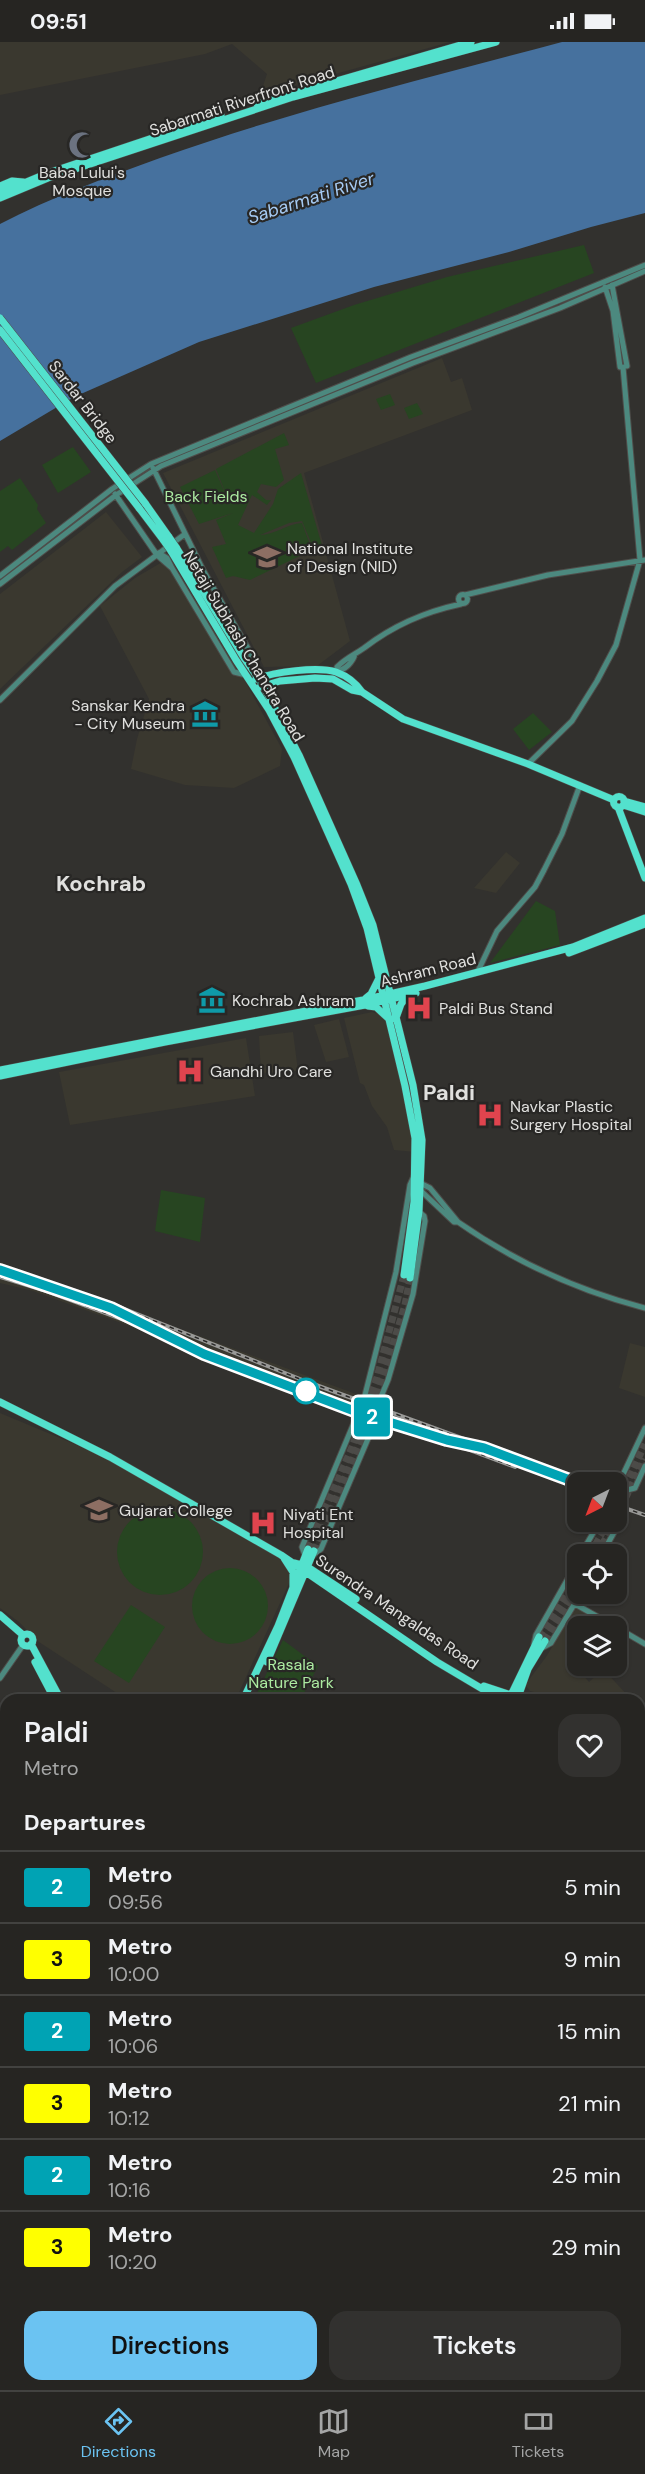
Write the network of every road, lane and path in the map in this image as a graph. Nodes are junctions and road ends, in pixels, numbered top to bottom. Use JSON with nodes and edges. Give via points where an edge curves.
{"nodes":[{"id":1,"x":471,"y":42,"type":"edge"},
{"id":2,"x":496,"y":42,"type":"edge"},
{"id":3,"x":27,"y":184,"type":"junction"},
{"id":4,"x":0,"y":186,"type":"edge"},
{"id":5,"x":0,"y":193,"type":"edge"},
{"id":6,"x":0,"y":198,"type":"edge"},
{"id":7,"x":645,"y":265,"type":"edge"},
{"id":8,"x":645,"y":271,"type":"edge"},
{"id":9,"x":612,"y":283,"type":"junction"},
{"id":10,"x":605,"y":286,"type":"junction"},
{"id":11,"x":0,"y":318,"type":"edge"},
{"id":12,"x":0,"y":330,"type":"edge"},
{"id":13,"x":624,"y":367,"type":"junction"},
{"id":14,"x":152,"y":467,"type":"junction"},
{"id":15,"x":114,"y":492,"type":"junction"},
{"id":16,"x":142,"y":506,"type":"junction"},
{"id":17,"x":185,"y":534,"type":"junction"},
{"id":18,"x":174,"y":549,"type":"junction"},
{"id":19,"x":158,"y":554,"type":"junction"},
{"id":20,"x":643,"y":560,"type":"edge"},
{"id":21,"x":0,"y":576,"type":"edge"},
{"id":22,"x":0,"y":584,"type":"edge"},
{"id":23,"x":249,"y":666,"type":"junction"},
{"id":24,"x":335,"y":674,"type":"junction"},
{"id":25,"x":252,"y":678,"type":"junction"},
{"id":26,"x":260,"y":687,"type":"junction"},
{"id":27,"x":0,"y":700,"type":"edge"},
{"id":28,"x":528,"y":764,"type":"junction"},
{"id":29,"x":580,"y":785,"type":"junction"},
{"id":30,"x":622,"y":805,"type":"junction"},
{"id":31,"x":645,"y":807,"type":"edge"},
{"id":32,"x":645,"y":812,"type":"edge"},
{"id":33,"x":645,"y":865,"type":"edge"},
{"id":34,"x":645,"y":878,"type":"edge"},
{"id":35,"x":645,"y":918,"type":"edge"},
{"id":36,"x":645,"y":924,"type":"edge"},
{"id":37,"x":478,"y":971,"type":"junction"},
{"id":38,"x":382,"y":977,"type":"junction"},
{"id":39,"x":407,"y":992,"type":"junction"},
{"id":40,"x":387,"y":997,"type":"junction"},
{"id":41,"x":364,"y":1003,"type":"junction"},
{"id":42,"x":392,"y":1018,"type":"junction"},
{"id":43,"x":0,"y":1070,"type":"edge"},
{"id":44,"x":0,"y":1076,"type":"edge"},
{"id":45,"x":417,"y":1183,"type":"junction"},
{"id":46,"x":419,"y":1212,"type":"junction"},
{"id":47,"x":645,"y":1308,"type":"edge"},
{"id":48,"x":0,"y":1402,"type":"edge"},
{"id":49,"x":645,"y":1428,"type":"edge"},
{"id":50,"x":645,"y":1467,"type":"edge"},
{"id":51,"x":310,"y":1553,"type":"junction"},
{"id":52,"x":281,"y":1555,"type":"junction"},
{"id":53,"x":302,"y":1567,"type":"junction"},
{"id":54,"x":567,"y":1580,"type":"edge"},
{"id":55,"x":293,"y":1592,"type":"junction"},
{"id":56,"x":575,"y":1604,"type":"joint"},
{"id":57,"x":0,"y":1616,"type":"edge"},
{"id":58,"x":596,"y":1616,"type":"edge"},
{"id":59,"x":627,"y":1634,"type":"edge"},
{"id":60,"x":542,"y":1639,"type":"tunnel mouth"},
{"id":61,"x":25,"y":1641,"type":"junction"},
{"id":62,"x":645,"y":1644,"type":"edge"},
{"id":63,"x":536,"y":1648,"type":"junction"},
{"id":64,"x":0,"y":1678,"type":"edge"},
{"id":65,"x":52,"y":1694,"type":"edge"},
{"id":66,"x":57,"y":1694,"type":"edge"},
{"id":67,"x":246,"y":1694,"type":"edge"},
{"id":68,"x":251,"y":1694,"type":"edge"},
{"id":69,"x":491,"y":1694,"type":"edge"},
{"id":70,"x":503,"y":1694,"type":"edge"},
{"id":71,"x":515,"y":1694,"type":"edge"}],
"edges":[{"from":1,"to":3,"type":"main road","via":[[287,94]]},
{"from":2,"to":3,"type":"main road","name":"Sabarmati Riverfront Road","via":[[292,97]]},
{"from":3,"to":4,"type":"main road","via":[[12,181]]},
{"from":3,"to":5,"type":"main road"},
{"from":3,"to":6,"type":"main road","name":"Sabarmati Riverfront Road"},
{"from":7,"to":9,"type":"street"},
{"from":8,"to":9,"type":"street"},
{"from":9,"to":10,"type":"street"},
{"from":9,"to":13,"type":"street"},
{"from":10,"to":13,"type":"street"},
{"from":10,"to":14,"type":"street"},
{"from":11,"to":16,"type":"main road","name":"Sardar Bridge","bridge":true},
{"from":12,"to":16,"type":"main road","name":"Sardar Bridge","bridge":true},
{"from":13,"to":20,"type":"street"},
{"from":14,"to":15,"type":"street"},
{"from":14,"to":17,"type":"street"},
{"from":15,"to":19,"type":"street"},
{"from":15,"to":21,"type":"street"},
{"from":15,"to":22,"type":"street"},
{"from":16,"to":18,"type":"main road","name":"Netaji Subhash Chandra Road","bridge":true},
{"from":17,"to":19,"type":"street"},
{"from":17,"to":23,"type":"street","via":[[250,652]]},
{"from":18,"to":23,"type":"main road","name":"Netaji Subhash Chandra Road"},
{"from":18,"to":25,"type":"main road","name":"Netaji Subhash Chandra Road"},
{"from":19,"to":25,"type":"street","via":[[172,568],[234,672]]},
{"from":19,"to":27,"type":"street","via":[[115,585]]},
{"from":20,"to":24,"type":"street","via":[[548,575],[489,590],[466,598],[465,603],[460,601],[406,620],[355,654]]},
{"from":20,"to":28,"type":"street","via":[[616,645],[597,681],[572,721]]},
{"from":23,"to":25,"type":"main road","name":"Netaji Subhash Chandra Road"},
{"from":24,"to":25,"type":"main road","via":[[292,672]]},
{"from":24,"to":26,"type":"main road"},
{"from":24,"to":28,"type":"main road","via":[[356,684],[403,719]]},
{"from":25,"to":26,"type":"main road","name":"Netaji Subhash Chandra Road"},
{"from":26,"to":38,"type":"main road","name":"Netaji Subhash Chandra Road","via":[[299,754],[357,885],[373,926]]},
{"from":28,"to":29,"type":"main road"},
{"from":29,"to":30,"type":"main road","via":[[614,800],[615,805]]},
{"from":29,"to":37,"type":"street","via":[[562,834],[535,887],[497,931]]},
{"from":30,"to":31,"type":"main road"},
{"from":30,"to":32,"type":"main road"},
{"from":30,"to":33,"type":"main road"},
{"from":30,"to":34,"type":"main road"},
{"from":35,"to":37,"type":"main road","name":"Ashram Road","via":[[573,947]]},
{"from":36,"to":39,"type":"main road","name":"Ashram Road","via":[[586,948]]},
{"from":37,"to":39,"type":"main road","name":"Ashram Road"},
{"from":38,"to":39,"type":"main road"},
{"from":38,"to":40,"type":"main road","name":"Netaji Subhash Chandra Road"},
{"from":38,"to":41,"type":"main road"},
{"from":39,"to":40,"type":"main road","name":"Ashram Road"},
{"from":39,"to":42,"type":"main road"},
{"from":40,"to":41,"type":"main road","name":"Ashram Road"},
{"from":40,"to":42,"type":"main road","name":"Netaji Subhash Chandra Road"},
{"from":41,"to":42,"type":"main road"},
{"from":41,"to":43,"type":"main road","name":"Ashram Road"},
{"from":41,"to":44,"type":"main road","name":"Ashram Road"},
{"from":42,"to":45,"type":"main road","name":"Netaji Subhash Chandra Road","via":[[417,1102],[422,1140]]},
{"from":45,"to":46,"type":"main road"},
{"from":45,"to":46,"type":"main road","via":[[407,1276]]},
{"from":45,"to":46,"type":"street","via":[[410,1185],[396,1272],[365,1395],[380,1399],[412,1294],[425,1221]]},
{"from":45,"to":47,"type":"street","via":[[432,1191],[458,1222],[493,1247],[530,1266]]},
{"from":48,"to":52,"type":"main road","name":"Surendra Mangaldas Road","via":[[110,1456]]},
{"from":49,"to":50,"type":"street","via":[[621,1481],[622,1487],[632,1490]]},
{"from":51,"to":51,"type":"street","via":[[302,1547],[356,1418],[372,1422],[321,1549]]},
{"from":51,"to":53,"type":"main road"},
{"from":52,"to":53,"type":"main road","name":"Surendra Mangaldas Road"},
{"from":52,"to":55,"type":"main road","via":[[293,1572]]},
{"from":53,"to":55,"type":"main road"},
{"from":53,"to":68,"type":"main road","via":[[283,1628]]},
{"from":53,"to":69,"type":"main road","name":"Surendra Mangaldas Road","via":[[437,1662]]},
{"from":53,"to":70,"type":"main road","name":"Surendra Mangaldas Road","via":[[446,1664]]},
{"from":54,"to":63,"type":"street","via":[[536,1635]]},
{"from":55,"to":67,"type":"main road"},
{"from":56,"to":58,"type":"street"},
{"from":56,"to":63,"type":"street","via":[[551,1643]]},
{"from":57,"to":61,"type":"main road"},
{"from":59,"to":62,"type":"street"},
{"from":60,"to":63,"type":"main road"},
{"from":61,"to":64,"type":"street"},
{"from":61,"to":65,"type":"main road"},
{"from":61,"to":66,"type":"main road"},
{"from":63,"to":71,"type":"main road"}]}
